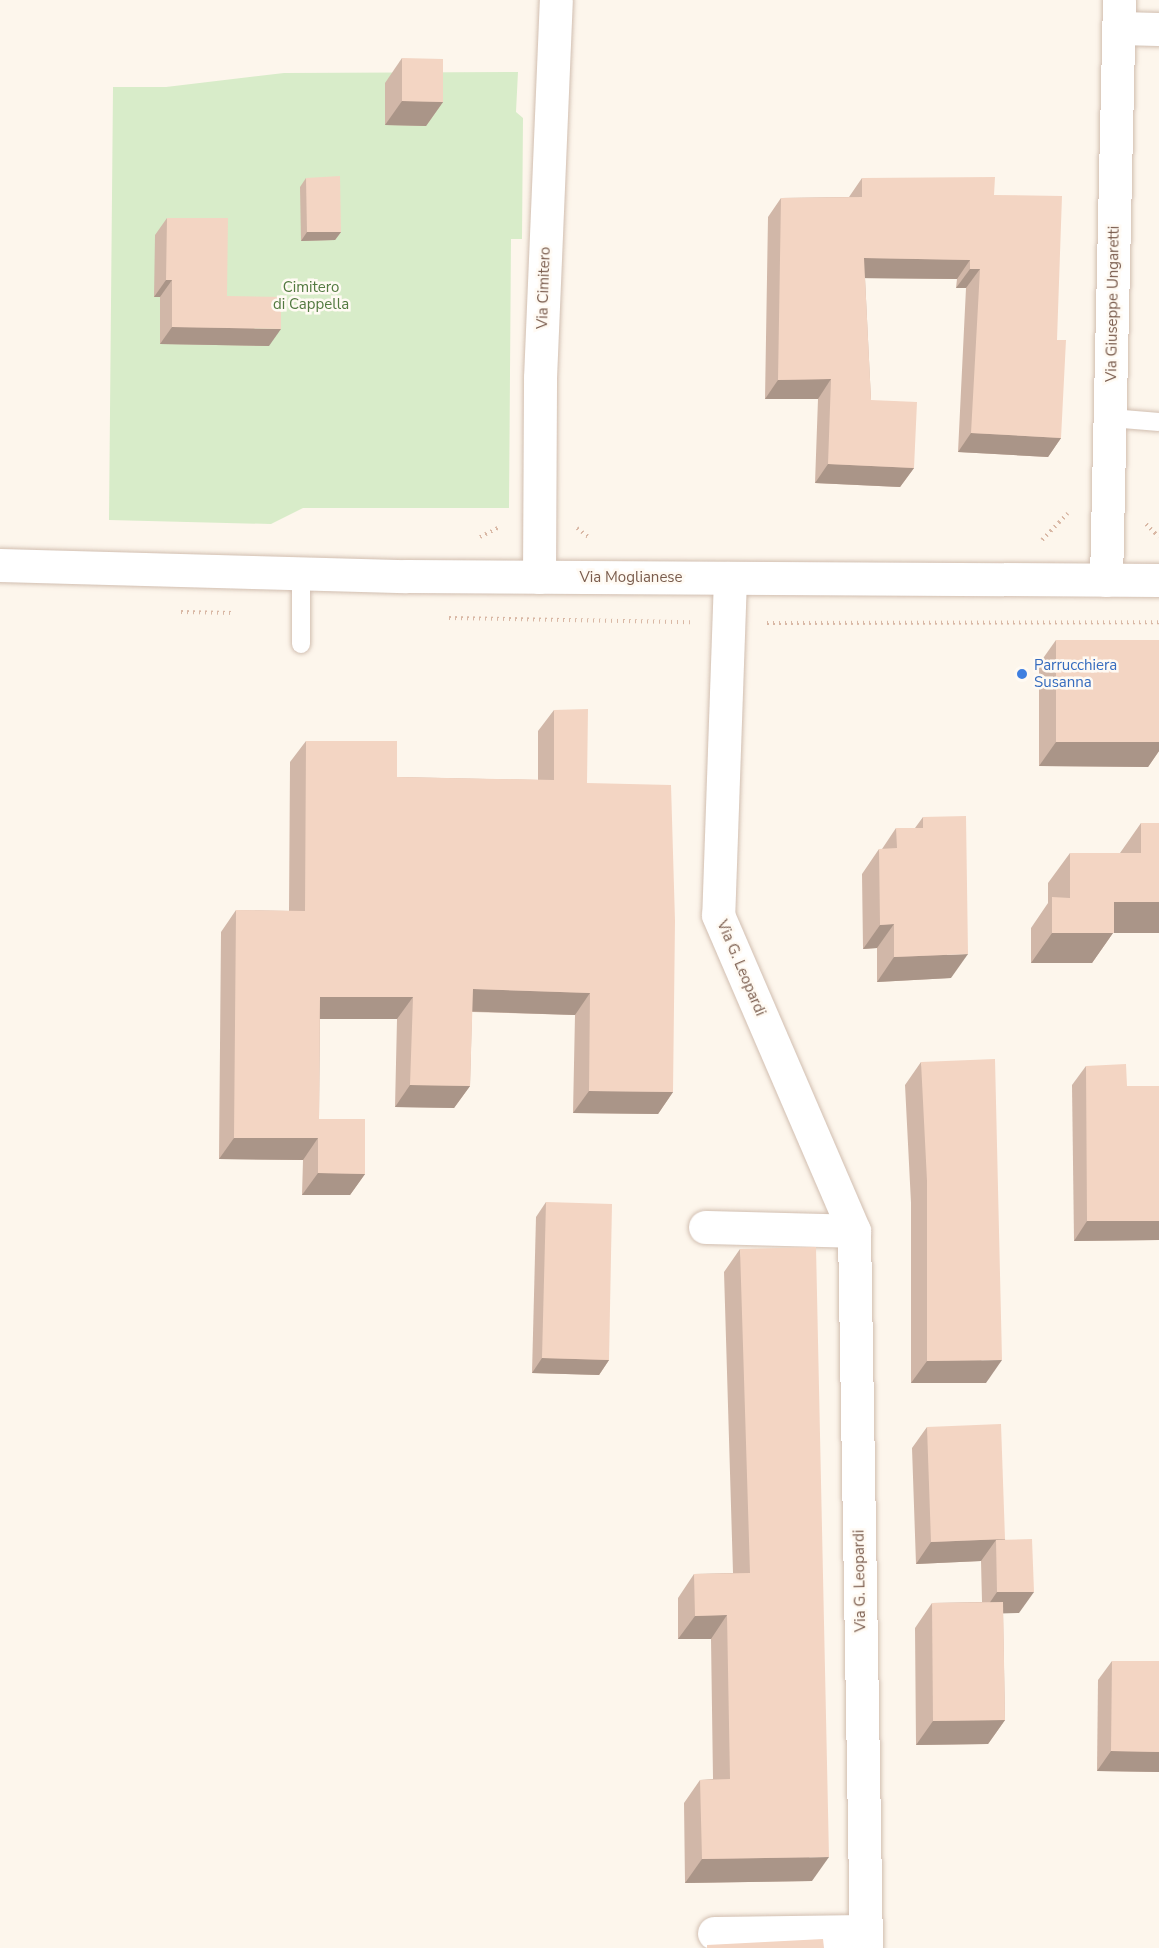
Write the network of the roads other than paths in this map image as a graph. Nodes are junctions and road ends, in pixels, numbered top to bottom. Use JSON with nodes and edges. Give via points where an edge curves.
{"nodes":[{"id":1,"x":556,"y":0,"type":"edge"},
{"id":2,"x":1119,"y":14,"type":"edge"},
{"id":3,"x":1159,"y":29,"type":"edge"},
{"id":4,"x":1111,"y":418,"type":"junction"},
{"id":5,"x":1159,"y":422,"type":"edge"},
{"id":6,"x":0,"y":565,"type":"edge"},
{"id":7,"x":301,"y":574,"type":"junction"},
{"id":8,"x":539,"y":577,"type":"junction"},
{"id":9,"x":730,"y":578,"type":"junction"},
{"id":10,"x":1106,"y":580,"type":"junction"},
{"id":11,"x":1159,"y":580,"type":"edge"},
{"id":12,"x":301,"y":644,"type":"dead end"},
{"id":13,"x":705,"y":1227,"type":"dead end"},
{"id":14,"x":854,"y":1231,"type":"junction"},
{"id":15,"x":714,"y":1933,"type":"dead end"},
{"id":16,"x":866,"y":1939,"type":"edge"}],
"edges":[{"from":1,"to":8,"type":"street","name":"Via Cimitero","via":[[540,378]]},
{"from":2,"to":3,"type":"street","name":"Via Giuseppe Ungaretti"},
{"from":2,"to":4,"type":"street","name":"Via Giuseppe Ungaretti"},
{"from":4,"to":5,"type":"lane"},
{"from":4,"to":10,"type":"street","name":"Via Giuseppe Ungaretti"},
{"from":6,"to":7,"type":"street","name":"Via Moglianese"},
{"from":7,"to":8,"type":"street","name":"Via Moglianese"},
{"from":7,"to":12,"type":"lane"},
{"from":8,"to":9,"type":"street","name":"Via Moglianese"},
{"from":9,"to":10,"type":"street","name":"Via Moglianese"},
{"from":9,"to":14,"type":"street","name":"Via G. Leopardi","via":[[718,915]]},
{"from":10,"to":11,"type":"street","name":"Via Moglianese"},
{"from":13,"to":14,"type":"street"},
{"from":14,"to":16,"type":"street","name":"Via G. Leopardi"},
{"from":15,"to":16,"type":"street","name":"Via G. Leopardi"}]}
